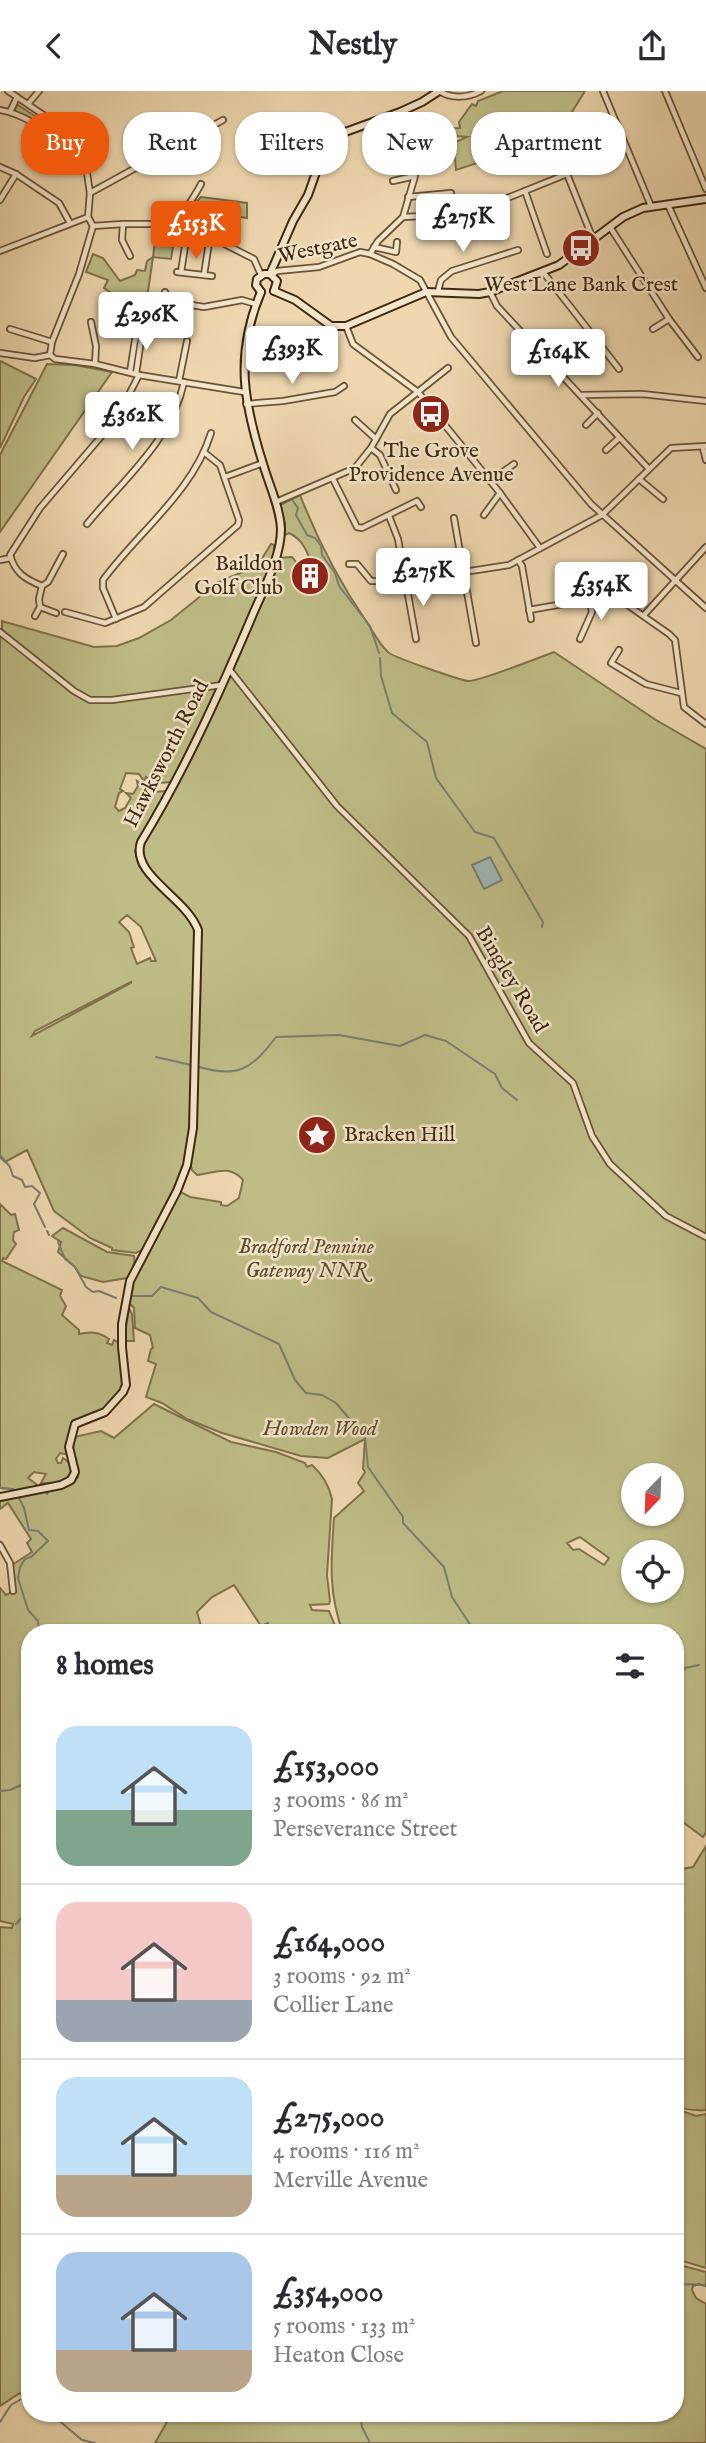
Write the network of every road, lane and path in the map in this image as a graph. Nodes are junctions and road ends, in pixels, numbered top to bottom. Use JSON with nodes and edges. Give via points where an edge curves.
{"nodes":[{"id":1,"x":8,"y":91,"type":"edge"},
{"id":2,"x":39,"y":91,"type":"edge"},
{"id":3,"x":439,"y":91,"type":"edge"},
{"id":4,"x":481,"y":91,"type":"edge"},
{"id":5,"x":603,"y":91,"type":"edge"},
{"id":6,"x":665,"y":91,"type":"edge"},
{"id":7,"x":17,"y":97,"type":"junction"},
{"id":8,"x":28,"y":104,"type":"junction"},
{"id":9,"x":0,"y":110,"type":"edge"},
{"id":10,"x":10,"y":112,"type":"junction"},
{"id":11,"x":21,"y":117,"type":"edge"},
{"id":12,"x":223,"y":120,"type":"dead end"},
{"id":13,"x":0,"y":167,"type":"edge"},
{"id":14,"x":16,"y":174,"type":"junction"},
{"id":15,"x":393,"y":181,"type":"dead end"},
{"id":16,"x":201,"y":184,"type":"dead end"},
{"id":17,"x":706,"y":189,"type":"edge"},
{"id":18,"x":525,"y":191,"type":"junction"},
{"id":19,"x":90,"y":193,"type":"junction"},
{"id":20,"x":451,"y":193,"type":"dead end"},
{"id":21,"x":408,"y":197,"type":"junction"},
{"id":22,"x":706,"y":199,"type":"edge"},
{"id":23,"x":0,"y":200,"type":"edge"},
{"id":24,"x":668,"y":205,"type":"junction"},
{"id":25,"x":652,"y":207,"type":"junction"},
{"id":26,"x":88,"y":217,"type":"junction"},
{"id":27,"x":402,"y":217,"type":"junction"},
{"id":28,"x":70,"y":223,"type":"junction"},
{"id":29,"x":123,"y":224,"type":"junction"},
{"id":30,"x":179,"y":224,"type":"junction"},
{"id":31,"x":93,"y":226,"type":"junction"},
{"id":32,"x":188,"y":227,"type":"junction"},
{"id":33,"x":610,"y":227,"type":"junction"},
{"id":34,"x":210,"y":236,"type":"junction"},
{"id":35,"x":593,"y":239,"type":"junction"},
{"id":36,"x":397,"y":242,"type":"dead end"},
{"id":37,"x":374,"y":247,"type":"junction"},
{"id":38,"x":518,"y":250,"type":"dead end"},
{"id":39,"x":0,"y":251,"type":"edge"},
{"id":40,"x":370,"y":254,"type":"junction"},
{"id":41,"x":547,"y":254,"type":"dead end"},
{"id":42,"x":130,"y":256,"type":"dead end"},
{"id":43,"x":543,"y":272,"type":"junction"},
{"id":44,"x":271,"y":274,"type":"junction"},
{"id":45,"x":204,"y":275,"type":"junction"},
{"id":46,"x":261,"y":275,"type":"junction"},
{"id":47,"x":212,"y":276,"type":"dead end"},
{"id":48,"x":706,"y":288,"type":"edge"},
{"id":49,"x":274,"y":291,"type":"junction"},
{"id":50,"x":438,"y":291,"type":"junction"},
{"id":51,"x":165,"y":292,"type":"dead end"},
{"id":52,"x":261,"y":292,"type":"junction"},
{"id":53,"x":426,"y":292,"type":"junction"},
{"id":54,"x":490,"y":292,"type":"junction"},
{"id":55,"x":154,"y":299,"type":"dead end"},
{"id":56,"x":163,"y":300,"type":"junction"},
{"id":57,"x":256,"y":304,"type":"junction"},
{"id":58,"x":150,"y":309,"type":"dead end"},
{"id":59,"x":669,"y":319,"type":"junction"},
{"id":60,"x":91,"y":322,"type":"dead end"},
{"id":61,"x":345,"y":326,"type":"junction"},
{"id":62,"x":10,"y":329,"type":"dead end"},
{"id":63,"x":653,"y":329,"type":"dead end"},
{"id":64,"x":187,"y":341,"type":"dead end"},
{"id":65,"x":52,"y":342,"type":"junction"},
{"id":66,"x":0,"y":353,"type":"edge"},
{"id":67,"x":50,"y":355,"type":"junction"},
{"id":68,"x":698,"y":357,"type":"dead end"},
{"id":69,"x":95,"y":364,"type":"junction"},
{"id":70,"x":447,"y":368,"type":"dead end"},
{"id":71,"x":620,"y":369,"type":"dead end"},
{"id":72,"x":135,"y":374,"type":"junction"},
{"id":73,"x":181,"y":382,"type":"junction"},
{"id":74,"x":344,"y":386,"type":"dead end"},
{"id":75,"x":244,"y":392,"type":"junction"},
{"id":76,"x":418,"y":392,"type":"junction"},
{"id":77,"x":582,"y":395,"type":"junction"},
{"id":78,"x":706,"y":401,"type":"edge"},
{"id":79,"x":246,"y":404,"type":"junction"},
{"id":80,"x":598,"y":413,"type":"junction"},
{"id":81,"x":355,"y":420,"type":"dead end"},
{"id":82,"x":586,"y":425,"type":"dead end"},
{"id":83,"x":211,"y":433,"type":"dead end"},
{"id":84,"x":619,"y":438,"type":"junction"},
{"id":85,"x":376,"y":439,"type":"junction"},
{"id":86,"x":704,"y":447,"type":"edge"},
{"id":87,"x":371,"y":448,"type":"junction"},
{"id":88,"x":606,"y":450,"type":"dead end"},
{"id":89,"x":205,"y":453,"type":"junction"},
{"id":90,"x":706,"y":460,"type":"edge"},
{"id":91,"x":263,"y":463,"type":"junction"},
{"id":92,"x":514,"y":464,"type":"dead end"},
{"id":93,"x":649,"y":468,"type":"junction"},
{"id":94,"x":225,"y":477,"type":"junction"},
{"id":95,"x":333,"y":479,"type":"junction"},
{"id":96,"x":639,"y":479,"type":"junction"},
{"id":97,"x":490,"y":481,"type":"junction"},
{"id":98,"x":396,"y":490,"type":"dead end"},
{"id":99,"x":500,"y":493,"type":"junction"},
{"id":100,"x":663,"y":499,"type":"dead end"},
{"id":101,"x":276,"y":502,"type":"junction"},
{"id":102,"x":421,"y":507,"type":"dead end"},
{"id":103,"x":484,"y":515,"type":"dead end"},
{"id":104,"x":602,"y":515,"type":"junction"},
{"id":105,"x":389,"y":516,"type":"junction"},
{"id":106,"x":454,"y":517,"type":"dead end"},
{"id":107,"x":87,"y":524,"type":"dead end"},
{"id":108,"x":706,"y":547,"type":"edge"},
{"id":109,"x":540,"y":548,"type":"junction"},
{"id":110,"x":63,"y":554,"type":"dead end"},
{"id":111,"x":11,"y":558,"type":"junction"},
{"id":112,"x":0,"y":560,"type":"edge"},
{"id":113,"x":518,"y":560,"type":"junction"},
{"id":114,"x":349,"y":564,"type":"dead end"},
{"id":115,"x":464,"y":573,"type":"junction"},
{"id":116,"x":675,"y":579,"type":"junction"},
{"id":117,"x":405,"y":581,"type":"junction"},
{"id":118,"x":42,"y":586,"type":"junction"},
{"id":119,"x":590,"y":600,"type":"junction"},
{"id":120,"x":40,"y":607,"type":"junction"},
{"id":121,"x":706,"y":608,"type":"edge"},
{"id":122,"x":529,"y":610,"type":"junction"},
{"id":123,"x":65,"y":612,"type":"dead end"},
{"id":124,"x":56,"y":613,"type":"dead end"},
{"id":125,"x":644,"y":615,"type":"junction"},
{"id":126,"x":35,"y":616,"type":"dead end"},
{"id":127,"x":116,"y":619,"type":"junction"},
{"id":128,"x":531,"y":619,"type":"dead end"},
{"id":129,"x":0,"y":632,"type":"edge"},
{"id":130,"x":416,"y":639,"type":"dead end"},
{"id":131,"x":580,"y":639,"type":"dead end"},
{"id":132,"x":476,"y":643,"type":"dead end"},
{"id":133,"x":619,"y":650,"type":"dead end"},
{"id":134,"x":229,"y":669,"type":"junction"},
{"id":135,"x":223,"y":685,"type":"junction"},
{"id":136,"x":681,"y":693,"type":"junction"},
{"id":137,"x":706,"y":724,"type":"edge"},
{"id":138,"x":706,"y":1237,"type":"edge"},
{"id":139,"x":0,"y":1497,"type":"edge"},
{"id":140,"x":0,"y":1545,"type":"edge"},
{"id":141,"x":13,"y":1591,"type":"dead end"}],
"edges":[{"from":1,"to":7,"type":"street"},
{"from":2,"to":8,"type":"street"},
{"from":3,"to":4,"type":"street","via":[[450,97]]},
{"from":3,"to":44,"type":"street","via":[[330,140]]},
{"from":5,"to":25,"type":"street"},
{"from":6,"to":17,"type":"street"},
{"from":7,"to":8,"type":"street"},
{"from":7,"to":10,"type":"street"},
{"from":8,"to":19,"type":"street","via":[[76,138],[84,153]]},
{"from":9,"to":10,"type":"street"},
{"from":10,"to":11,"type":"street"},
{"from":12,"to":19,"type":"street"},
{"from":13,"to":14,"type":"street"},
{"from":14,"to":23,"type":"street"},
{"from":14,"to":28,"type":"street","via":[[59,203]]},
{"from":15,"to":21,"type":"street","via":[[415,176]]},
{"from":16,"to":30,"type":"street"},
{"from":18,"to":27,"type":"street","via":[[480,209]]},
{"from":18,"to":35,"type":"street","via":[[567,174]]},
{"from":18,"to":41,"type":"street"},
{"from":19,"to":26,"type":"street"},
{"from":20,"to":21,"type":"street"},
{"from":21,"to":27,"type":"street"},
{"from":22,"to":24,"type":"street"},
{"from":24,"to":25,"type":"street"},
{"from":24,"to":48,"type":"street"},
{"from":25,"to":33,"type":"street"},
{"from":26,"to":28,"type":"street"},
{"from":26,"to":31,"type":"street"},
{"from":27,"to":37,"type":"street"},
{"from":28,"to":39,"type":"street"},
{"from":29,"to":30,"type":"street"},
{"from":29,"to":31,"type":"street"},
{"from":29,"to":42,"type":"street","via":[[122,240]]},
{"from":30,"to":32,"type":"street"},
{"from":31,"to":65,"type":"street"},
{"from":32,"to":34,"type":"street"},
{"from":32,"to":45,"type":"street","via":[[179,272]]},
{"from":33,"to":35,"type":"street"},
{"from":33,"to":59,"type":"street"},
{"from":34,"to":45,"type":"street"},
{"from":34,"to":46,"type":"street","via":[[254,259]]},
{"from":35,"to":43,"type":"street"},
{"from":36,"to":37,"type":"street","via":[[396,252]]},
{"from":37,"to":40,"type":"street"},
{"from":38,"to":50,"type":"street","via":[[452,271],[441,280]]},
{"from":40,"to":44,"type":"street","name":"Westgate","via":[[360,252],[319,267]]},
{"from":40,"to":53,"type":"street","via":[[420,279]]},
{"from":43,"to":54,"type":"street"},
{"from":43,"to":71,"type":"street"},
{"from":44,"to":46,"type":"street"},
{"from":44,"to":49,"type":"street","via":[[277,281]]},
{"from":45,"to":47,"type":"street"},
{"from":46,"to":52,"type":"street","via":[[256,282]]},
{"from":49,"to":52,"type":"street"},
{"from":49,"to":61,"type":"street","via":[[331,326]]},
{"from":50,"to":53,"type":"street"},
{"from":50,"to":54,"type":"street"},
{"from":51,"to":56,"type":"street"},
{"from":52,"to":57,"type":"street"},
{"from":53,"to":61,"type":"street"},
{"from":53,"to":104,"type":"street","via":[[451,337]]},
{"from":54,"to":77,"type":"street","via":[[497,306]]},
{"from":55,"to":56,"type":"street"},
{"from":56,"to":57,"type":"street","via":[[204,307],[242,300]]},
{"from":57,"to":75,"type":"street","via":[[245,344]]},
{"from":58,"to":72,"type":"street"},
{"from":59,"to":63,"type":"street"},
{"from":59,"to":68,"type":"street"},
{"from":60,"to":69,"type":"street"},
{"from":61,"to":76,"type":"street","via":[[354,344]]},
{"from":62,"to":65,"type":"street"},
{"from":64,"to":73,"type":"street"},
{"from":65,"to":67,"type":"street"},
{"from":66,"to":67,"type":"street","via":[[35,358]]},
{"from":67,"to":69,"type":"street"},
{"from":69,"to":72,"type":"street"},
{"from":70,"to":76,"type":"street"},
{"from":72,"to":73,"type":"street"},
{"from":72,"to":111,"type":"street","via":[[117,418],[40,508]]},
{"from":73,"to":75,"type":"street"},
{"from":73,"to":107,"type":"street","via":[[181,397],[161,438]]},
{"from":74,"to":79,"type":"street","via":[[283,401]]},
{"from":75,"to":79,"type":"street"},
{"from":76,"to":85,"type":"street","via":[[390,414]]},
{"from":76,"to":97,"type":"street"},
{"from":77,"to":78,"type":"street","via":[[642,394]]},
{"from":77,"to":80,"type":"street"},
{"from":79,"to":91,"type":"street"},
{"from":80,"to":82,"type":"street"},
{"from":80,"to":84,"type":"street"},
{"from":81,"to":85,"type":"street"},
{"from":83,"to":89,"type":"street"},
{"from":84,"to":88,"type":"street"},
{"from":84,"to":93,"type":"street"},
{"from":85,"to":87,"type":"street"},
{"from":86,"to":90,"type":"street"},
{"from":86,"to":93,"type":"street","via":[[671,448]]},
{"from":87,"to":95,"type":"street","via":[[355,468]]},
{"from":87,"to":98,"type":"street","via":[[380,455]]},
{"from":89,"to":94,"type":"street","via":[[216,460]]},
{"from":89,"to":127,"type":"street","via":[[103,579]]},
{"from":91,"to":94,"type":"street"},
{"from":91,"to":101,"type":"street"},
{"from":92,"to":97,"type":"street"},
{"from":93,"to":96,"type":"street"},
{"from":94,"to":127,"type":"street","via":[[238,525],[144,607]]},
{"from":95,"to":101,"type":"street"},
{"from":95,"to":105,"type":"street","via":[[357,527]]},
{"from":96,"to":100,"type":"street"},
{"from":96,"to":104,"type":"street"},
{"from":97,"to":99,"type":"street"},
{"from":99,"to":103,"type":"street"},
{"from":99,"to":109,"type":"street"},
{"from":101,"to":134,"type":"street","name":"Hawksworth Road","via":[[281,529],[275,558]]},
{"from":102,"to":105,"type":"street","via":[[417,501]]},
{"from":104,"to":109,"type":"street"},
{"from":104,"to":116,"type":"street"},
{"from":105,"to":117,"type":"street"},
{"from":106,"to":115,"type":"street"},
{"from":108,"to":116,"type":"street"},
{"from":109,"to":113,"type":"street"},
{"from":110,"to":118,"type":"street"},
{"from":111,"to":112,"type":"street"},
{"from":111,"to":118,"type":"street","via":[[21,576]]},
{"from":113,"to":115,"type":"street"},
{"from":113,"to":122,"type":"street"},
{"from":114,"to":117,"type":"street","via":[[357,564],[371,581]]},
{"from":115,"to":117,"type":"street"},
{"from":115,"to":132,"type":"street"},
{"from":116,"to":121,"type":"street"},
{"from":116,"to":125,"type":"street"},
{"from":117,"to":130,"type":"street"},
{"from":118,"to":120,"type":"street"},
{"from":119,"to":122,"type":"street"},
{"from":119,"to":125,"type":"street","via":[[616,597]]},
{"from":119,"to":131,"type":"street","via":[[592,612]]},
{"from":120,"to":124,"type":"street"},
{"from":120,"to":126,"type":"street"},
{"from":122,"to":128,"type":"street"},
{"from":123,"to":127,"type":"street","via":[[105,623]]},
{"from":125,"to":136,"type":"street","via":[[674,641]]},
{"from":129,"to":135,"type":"street","via":[[90,700]]},
{"from":133,"to":136,"type":"street","via":[[611,663],[646,684]]},
{"from":134,"to":135,"type":"street","name":"Hawksworth Road"},
{"from":134,"to":138,"type":"street","name":"Bingley Road","via":[[337,806],[469,936],[529,1043],[573,1083],[592,1136],[610,1164],[666,1216]]},
{"from":135,"to":139,"type":"street","name":"Hawksworth Road","via":[[138,856],[193,918],[200,943],[193,1128],[187,1165],[130,1282],[121,1347],[123,1392],[105,1412],[75,1424],[69,1447],[75,1472],[71,1481]]},
{"from":136,"to":137,"type":"street","via":[[684,707]]},
{"from":140,"to":141,"type":"street","via":[[10,1563]]}]}
